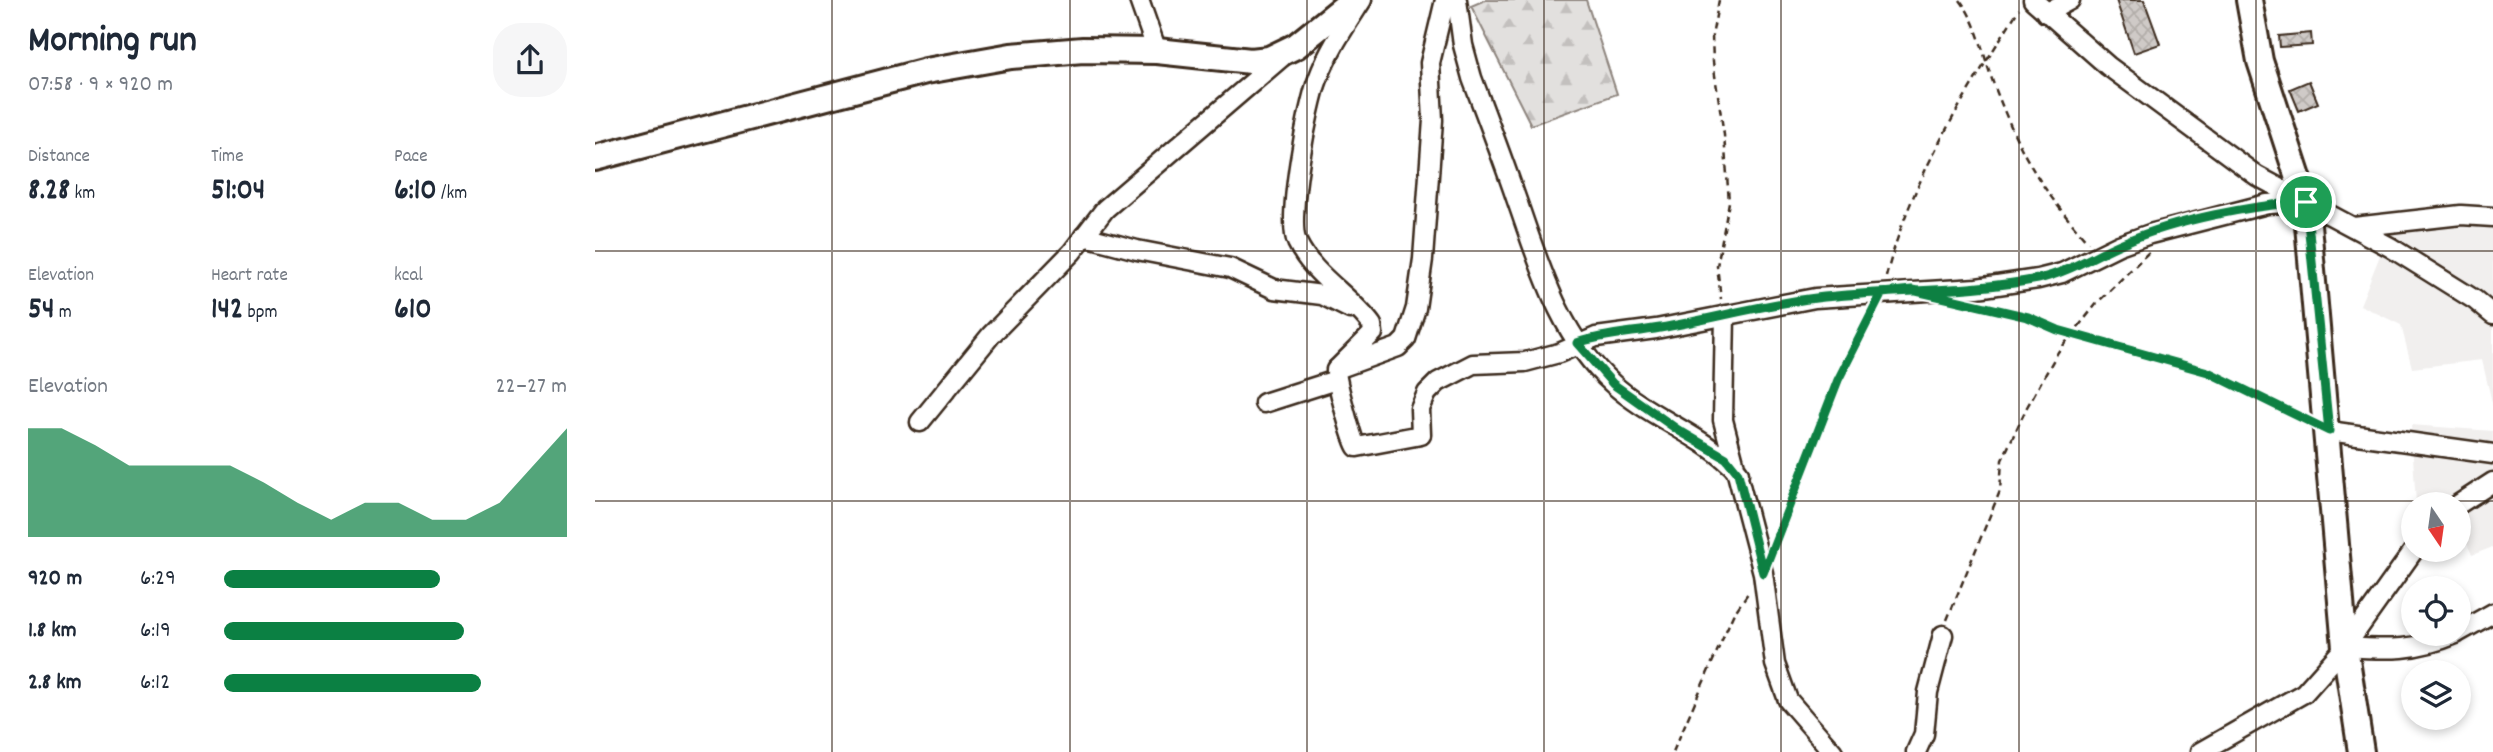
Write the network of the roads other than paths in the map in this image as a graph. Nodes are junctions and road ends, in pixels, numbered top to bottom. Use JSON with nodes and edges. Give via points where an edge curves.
{"nodes":[{"id":1,"x":1139,"y":0,"type":"edge"},
{"id":2,"x":1353,"y":0,"type":"edge"},
{"id":3,"x":1362,"y":0,"type":"edge"},
{"id":4,"x":2070,"y":0,"type":"edge"},
{"id":5,"x":2249,"y":0,"type":"edge"},
{"id":6,"x":1457,"y":3,"type":"edge"},
{"id":7,"x":2040,"y":6,"type":"edge"},
{"id":8,"x":1296,"y":46,"type":"junction"},
{"id":9,"x":1157,"y":51,"type":"junction"},
{"id":10,"x":595,"y":158,"type":"edge"},
{"id":11,"x":2306,"y":202,"type":"junction"},
{"id":12,"x":2493,"y":218,"type":"edge"},
{"id":13,"x":2354,"y":227,"type":"junction"},
{"id":14,"x":1084,"y":236,"type":"junction"},
{"id":15,"x":1725,"y":315,"type":"junction"},
{"id":16,"x":2493,"y":316,"type":"edge"},
{"id":17,"x":1366,"y":317,"type":"junction"},
{"id":18,"x":1577,"y":343,"type":"junction"},
{"id":19,"x":1336,"y":375,"type":"junction"},
{"id":20,"x":1264,"y":403,"type":"dead end"},
{"id":21,"x":920,"y":422,"type":"dead end"},
{"id":22,"x":2329,"y":431,"type":"junction"},
{"id":23,"x":2493,"y":454,"type":"edge"},
{"id":24,"x":1738,"y":473,"type":"junction"},
{"id":25,"x":2493,"y":482,"type":"edge"},
{"id":26,"x":2471,"y":496,"type":"edge"},
{"id":27,"x":2405,"y":562,"type":"edge"},
{"id":28,"x":2493,"y":613,"type":"edge"},
{"id":29,"x":2471,"y":625,"type":"edge"},
{"id":30,"x":1943,"y":635,"type":"road end"},
{"id":31,"x":2425,"y":646,"type":"edge"},
{"id":32,"x":2345,"y":647,"type":"junction"},
{"id":33,"x":1833,"y":752,"type":"edge"},
{"id":34,"x":1916,"y":752,"type":"edge"},
{"id":35,"x":2200,"y":752,"type":"edge"},
{"id":36,"x":2361,"y":752,"type":"edge"}],
"edges":[{"from":1,"to":9,"type":"street"},
{"from":2,"to":8,"type":"street"},
{"from":3,"to":17,"type":"street","via":[[1317,81],[1293,229],[1301,251],[1315,268]]},
{"from":4,"to":7,"type":"street"},
{"from":5,"to":11,"type":"street","via":[[2260,61]]},
{"from":6,"to":18,"type":"street","via":[[1472,78],[1549,287]]},
{"from":6,"to":19,"type":"street","via":[[1430,63],[1433,120],[1423,259],[1406,339]]},
{"from":7,"to":11,"type":"street","via":[[2108,66],[2206,139],[2257,176]]},
{"from":8,"to":9,"type":"street","via":[[1269,59],[1251,61]]},
{"from":8,"to":14,"type":"street","via":[[1105,209]]},
{"from":9,"to":10,"type":"street","via":[[1083,50],[1011,56],[926,71]]},
{"from":11,"to":13,"type":"street"},
{"from":11,"to":15,"type":"street","via":[[2267,204],[2128,240],[2062,273],[2038,279],[1977,288],[1815,298]]},
{"from":11,"to":22,"type":"street"},
{"from":12,"to":13,"type":"street","via":[[2461,215]]},
{"from":13,"to":16,"type":"street","via":[[2475,300]]},
{"from":14,"to":17,"type":"street","via":[[1230,268],[1274,289],[1322,295]]},
{"from":14,"to":21,"type":"street","via":[[991,335]]},
{"from":15,"to":18,"type":"street"},
{"from":15,"to":24,"type":"street","via":[[1723,420]]},
{"from":17,"to":19,"type":"street","via":[[1373,333]]},
{"from":18,"to":19,"type":"street","via":[[1545,358],[1473,364],[1460,370],[1438,382],[1422,401],[1421,435],[1357,447]]},
{"from":18,"to":24,"type":"street","via":[[1613,384],[1726,458]]},
{"from":19,"to":20,"type":"street"},
{"from":22,"to":23,"type":"street"},
{"from":22,"to":32,"type":"street"},
{"from":24,"to":33,"type":"street","via":[[1763,573],[1775,664],[1788,700]]},
{"from":25,"to":26,"type":"street"},
{"from":27,"to":32,"type":"street"},
{"from":28,"to":29,"type":"street"},
{"from":30,"to":34,"type":"street","via":[[1928,692],[1924,734]]},
{"from":31,"to":32,"type":"street"},
{"from":32,"to":35,"type":"street","via":[[2304,693]]},
{"from":32,"to":36,"type":"street"}]}
